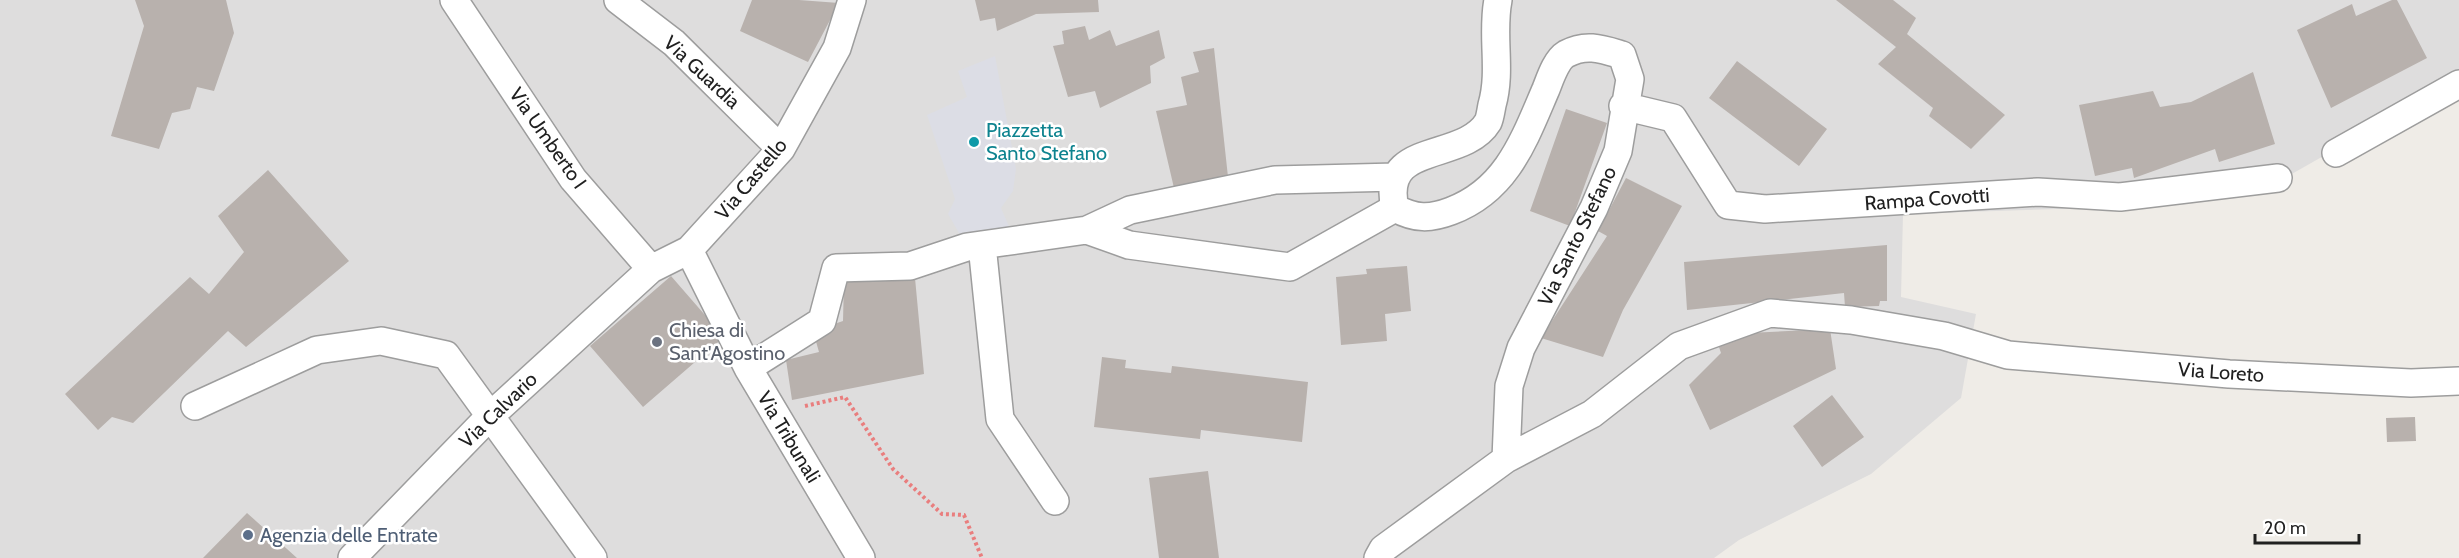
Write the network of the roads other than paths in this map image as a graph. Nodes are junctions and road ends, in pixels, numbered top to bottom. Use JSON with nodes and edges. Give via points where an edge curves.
{"nodes":[{"id":1,"x":454,"y":0,"type":"edge"},
{"id":2,"x":618,"y":0,"type":"edge"},
{"id":3,"x":852,"y":0,"type":"edge"},
{"id":4,"x":1498,"y":0,"type":"edge"},
{"id":5,"x":2459,"y":84,"type":"edge"},
{"id":6,"x":1623,"y":106,"type":"junction"},
{"id":7,"x":781,"y":149,"type":"junction"},
{"id":8,"x":2336,"y":153,"type":"dead end"},
{"id":9,"x":1396,"y":177,"type":"junction"},
{"id":10,"x":2278,"y":178,"type":"dead end"},
{"id":11,"x":1395,"y":208,"type":"junction"},
{"id":12,"x":1087,"y":230,"type":"junction"},
{"id":13,"x":982,"y":245,"type":"junction"},
{"id":14,"x":689,"y":250,"type":"junction"},
{"id":15,"x":651,"y":269,"type":"junction"},
{"id":16,"x":748,"y":368,"type":"junction"},
{"id":17,"x":2459,"y":381,"type":"edge"},
{"id":18,"x":195,"y":406,"type":"dead end"},
{"id":19,"x":489,"y":417,"type":"junction"},
{"id":20,"x":1506,"y":459,"type":"junction"},
{"id":21,"x":1054,"y":501,"type":"dead end"},
{"id":22,"x":352,"y":558,"type":"edge"},
{"id":23,"x":593,"y":558,"type":"edge"},
{"id":24,"x":861,"y":558,"type":"edge"},
{"id":25,"x":1378,"y":558,"type":"edge"}],
"edges":[{"from":1,"to":15,"type":"street","name":"Via Umberto I","via":[[573,179]]},
{"from":2,"to":7,"type":"street","name":"Via Guardia","via":[[674,43]]},
{"from":3,"to":7,"type":"street","name":"Via Castello","via":[[837,48]]},
{"from":4,"to":9,"type":"street","via":[[1498,84],[1487,123],[1468,140],[1407,163]]},
{"from":5,"to":8,"type":"street"},
{"from":6,"to":10,"type":"street","name":"Rampa Covotti","via":[[1673,118],[1728,205],[1765,209],[2038,192],[2120,197]]},
{"from":6,"to":11,"type":"street","name":"Via Santo Stefano","via":[[1630,79],[1622,55],[1584,46],[1563,56],[1523,144],[1506,170],[1471,204],[1438,216],[1411,217]]},
{"from":6,"to":20,"type":"street","name":"Via Santo Stefano","via":[[1617,151],[1594,208],[1521,348],[1509,386]]},
{"from":7,"to":14,"type":"street","name":"Via Castello"},
{"from":9,"to":11,"type":"street","via":[[1391,192]]},
{"from":9,"to":12,"type":"street","via":[[1275,180],[1130,210]]},
{"from":11,"to":12,"type":"street","via":[[1290,267],[1129,245]]},
{"from":12,"to":13,"type":"street"},
{"from":13,"to":16,"type":"street","via":[[910,266],[836,268],[822,321]]},
{"from":13,"to":21,"type":"street","via":[[1000,419]]},
{"from":14,"to":15,"type":"street","name":"Via Castello"},
{"from":14,"to":16,"type":"street","name":"Via Tribunali"},
{"from":15,"to":19,"type":"street","name":"Via Calvario"},
{"from":16,"to":24,"type":"street","name":"Via Tribunali"},
{"from":17,"to":20,"type":"street","name":"Via Loreto","via":[[2411,383],[2229,374],[2007,355],[1944,336],[1862,322],[1770,313],[1679,346],[1592,414]]},
{"from":18,"to":19,"type":"street","via":[[317,350],[381,341],[446,355]]},
{"from":19,"to":22,"type":"street","name":"Via Calvario"},
{"from":19,"to":23,"type":"street"},
{"from":20,"to":25,"type":"street","via":[[1383,549]]}]}
